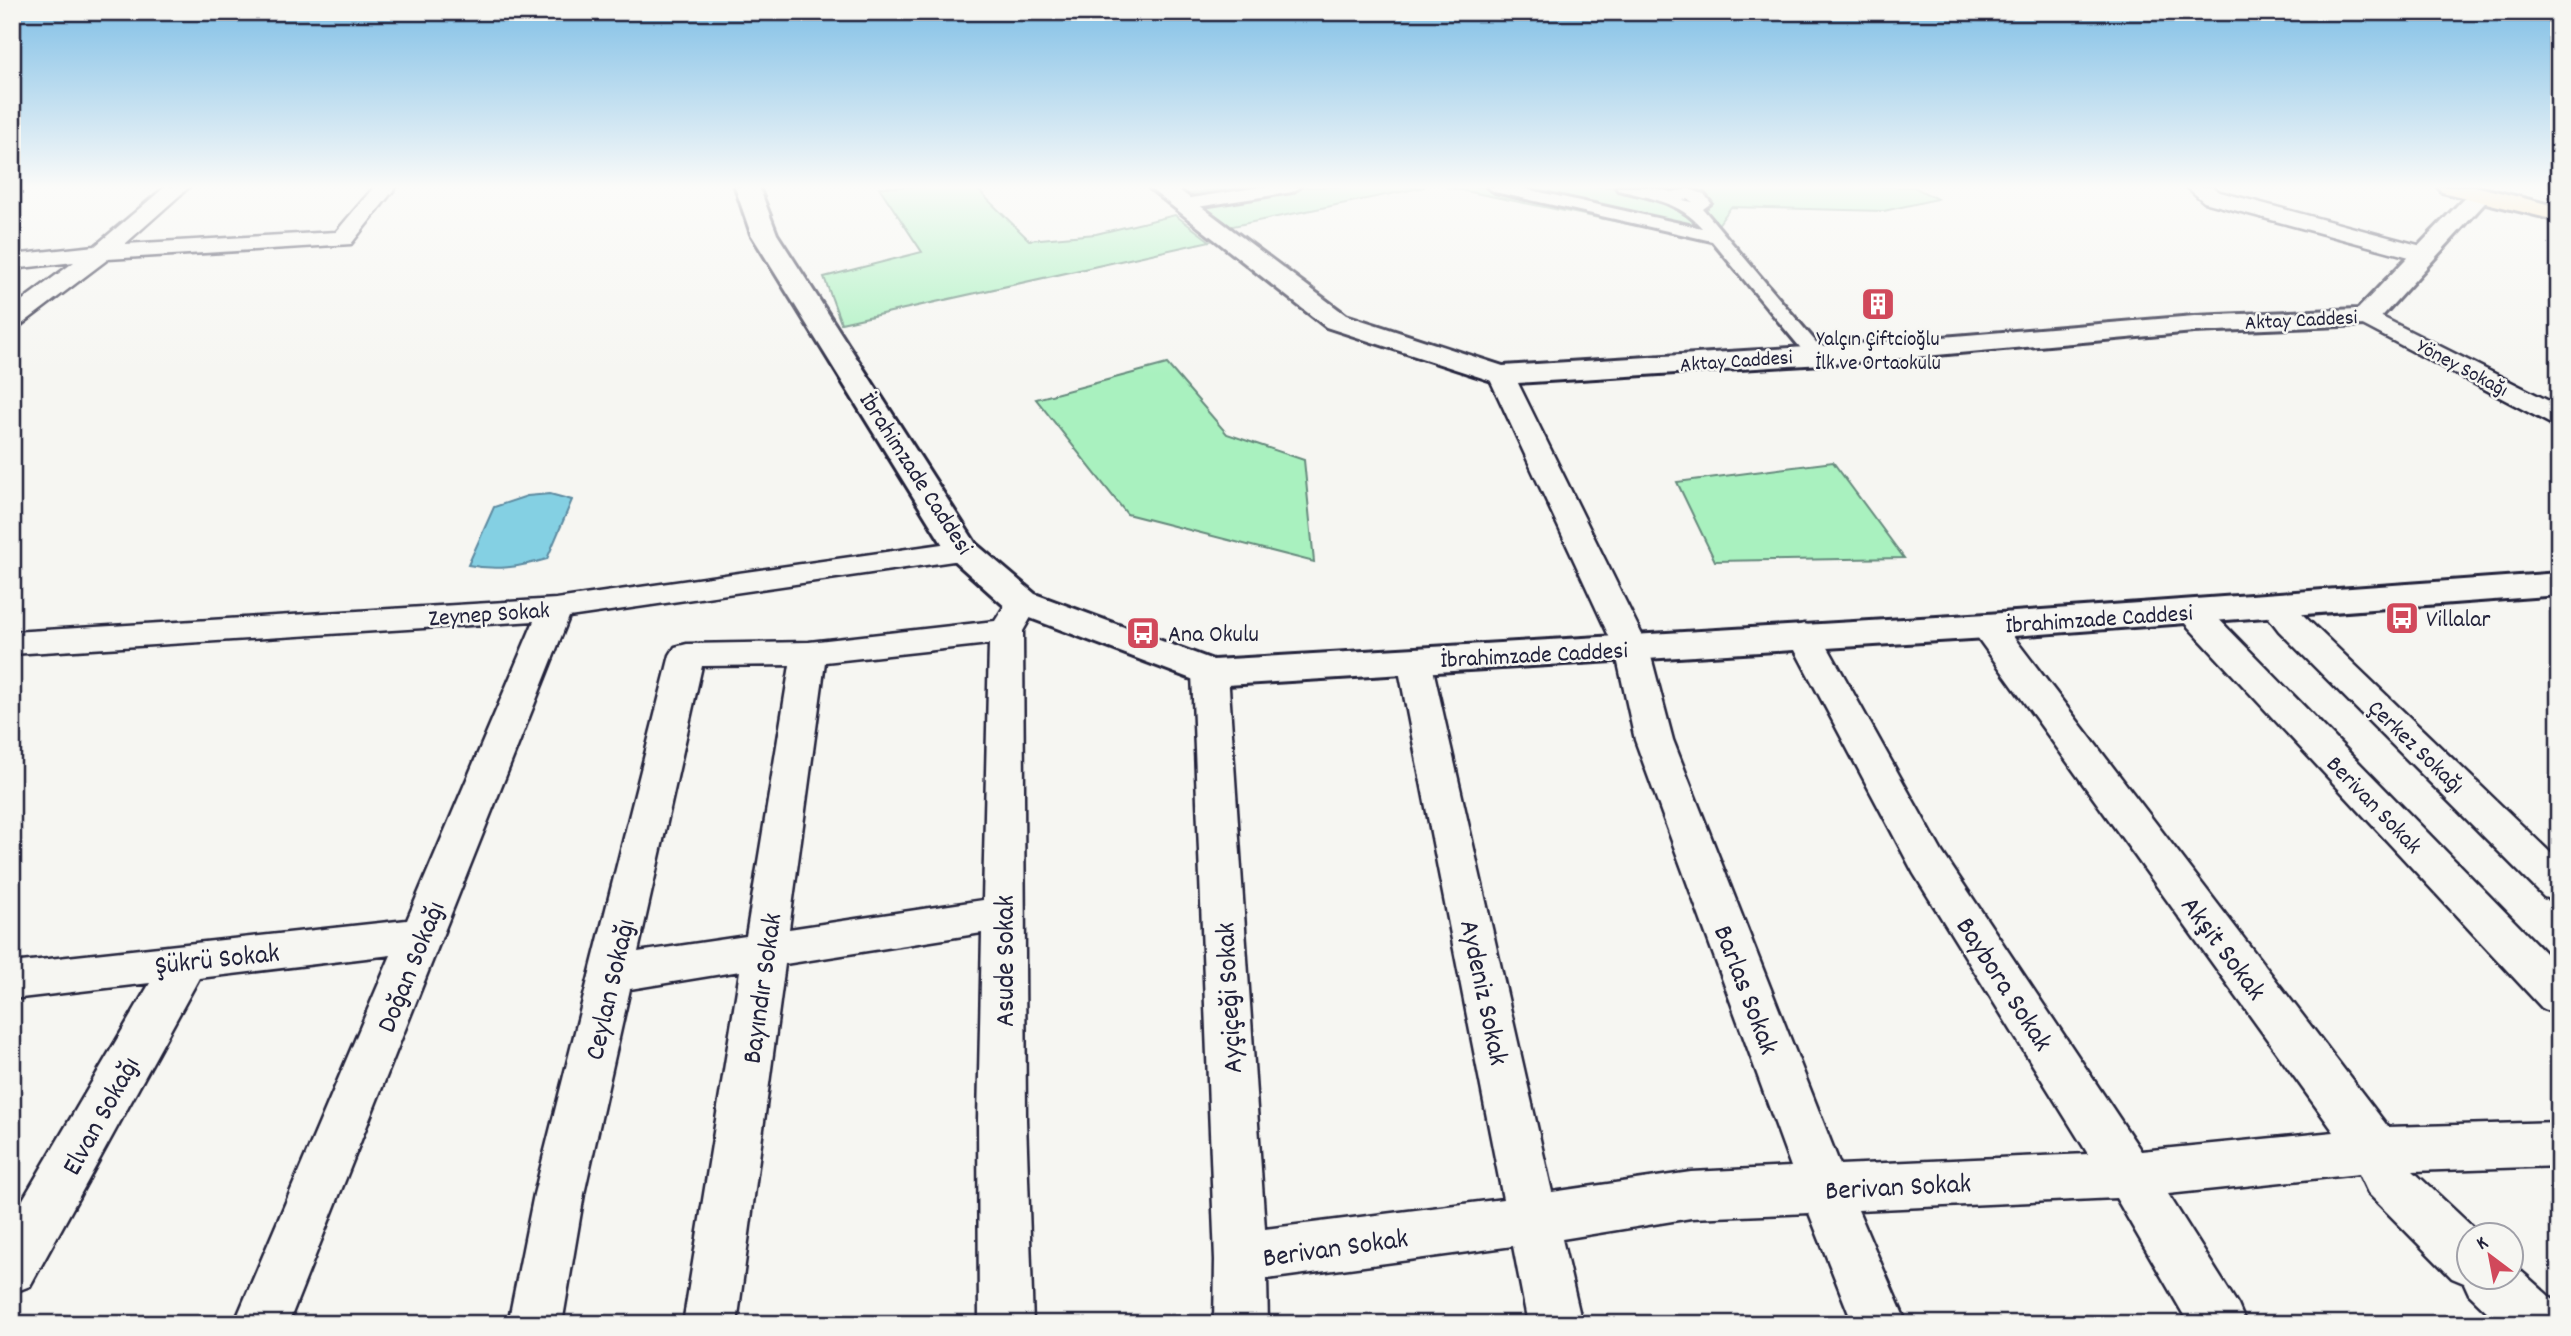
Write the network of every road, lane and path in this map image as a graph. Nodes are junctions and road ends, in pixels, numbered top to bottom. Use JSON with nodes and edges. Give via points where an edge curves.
{"nodes":[{"id":1,"x":105,"y":249,"type":"edge"},
{"id":2,"x":151,"y":249,"type":"edge"},
{"id":3,"x":774,"y":249,"type":"edge"},
{"id":4,"x":1242,"y":249,"type":"edge"},
{"id":5,"x":1730,"y":249,"type":"edge"},
{"id":6,"x":2408,"y":249,"type":"edge"},
{"id":7,"x":2429,"y":249,"type":"edge"},
{"id":8,"x":102,"y":252,"type":"junction"},
{"id":9,"x":2425,"y":254,"type":"junction"},
{"id":10,"x":12,"y":262,"type":"edge"},
{"id":11,"x":2367,"y":317,"type":"junction"},
{"id":12,"x":12,"y":320,"type":"edge"},
{"id":13,"x":1816,"y":354,"type":"junction"},
{"id":14,"x":1502,"y":375,"type":"junction"},
{"id":15,"x":2559,"y":417,"type":"edge"},
{"id":16,"x":963,"y":551,"type":"junction"},
{"id":17,"x":2559,"y":584,"type":"edge"},
{"id":18,"x":2277,"y":606,"type":"junction"},
{"id":19,"x":556,"y":609,"type":"junction"},
{"id":20,"x":2192,"y":611,"type":"junction"},
{"id":21,"x":1014,"y":617,"type":"junction"},
{"id":22,"x":1987,"y":626,"type":"junction"},
{"id":23,"x":1804,"y":635,"type":"junction"},
{"id":24,"x":12,"y":643,"type":"edge"},
{"id":25,"x":1632,"y":649,"type":"junction"},
{"id":26,"x":809,"y":653,"type":"junction"},
{"id":27,"x":1414,"y":660,"type":"junction"},
{"id":28,"x":1210,"y":673,"type":"junction"},
{"id":29,"x":2559,"y":886,"type":"edge"},
{"id":30,"x":1004,"y":913,"type":"junction"},
{"id":31,"x":422,"y":935,"type":"junction"},
{"id":32,"x":766,"y":949,"type":"junction"},
{"id":33,"x":186,"y":961,"type":"junction"},
{"id":34,"x":611,"y":974,"type":"junction"},
{"id":35,"x":12,"y":981,"type":"edge"},
{"id":36,"x":2559,"y":996,"type":"edge"},
{"id":37,"x":2559,"y":1144,"type":"edge"},
{"id":38,"x":2376,"y":1150,"type":"junction"},
{"id":39,"x":2129,"y":1175,"type":"junction"},
{"id":40,"x":1824,"y":1188,"type":"junction"},
{"id":41,"x":1535,"y":1219,"type":"junction"},
{"id":42,"x":2456,"y":1248,"type":"edge"},
{"id":43,"x":1241,"y":1260,"type":"junction"},
{"id":44,"x":12,"y":1268,"type":"edge"},
{"id":45,"x":2502,"y":1290,"type":"edge"},
{"id":46,"x":261,"y":1324,"type":"edge"},
{"id":47,"x":534,"y":1324,"type":"edge"},
{"id":48,"x":710,"y":1324,"type":"edge"},
{"id":49,"x":1006,"y":1324,"type":"edge"},
{"id":50,"x":1241,"y":1324,"type":"edge"},
{"id":51,"x":1555,"y":1324,"type":"edge"},
{"id":52,"x":1880,"y":1324,"type":"edge"},
{"id":53,"x":2219,"y":1324,"type":"edge"},
{"id":54,"x":2540,"y":1324,"type":"edge"}],
"edges":[{"from":1,"to":8,"type":"street"},
{"from":2,"to":8,"type":"street"},
{"from":3,"to":16,"type":"main road","name":"İbrahimzade Caddesi"},
{"from":4,"to":14,"type":"main road","name":"Aktay Caddesi","via":[[1336,321]]},
{"from":5,"to":13,"type":"street"},
{"from":6,"to":9,"type":"street"},
{"from":7,"to":9,"type":"main road","name":"Aktay Caddesi"},
{"from":8,"to":10,"type":"street"},
{"from":8,"to":12,"type":"street"},
{"from":9,"to":11,"type":"main road","name":"Aktay Caddesi"},
{"from":11,"to":13,"type":"main road","name":"Aktay Caddesi","via":[[2194,324]]},
{"from":11,"to":15,"type":"street","name":"Yöney Sokağı"},
{"from":13,"to":14,"type":"main road","name":"Aktay Caddesi"},
{"from":14,"to":25,"type":"street","name":"Barlas Sokak"},
{"from":16,"to":19,"type":"street","name":"Zeynep Sokak"},
{"from":16,"to":21,"type":"main road","name":"İbrahimzade Caddesi"},
{"from":17,"to":18,"type":"main road","name":"İbrahimzade Caddesi"},
{"from":18,"to":20,"type":"main road","name":"İbrahimzade Caddesi"},
{"from":18,"to":29,"type":"street","name":"Çerkez Sokağı"},
{"from":19,"to":24,"type":"street","name":"Zeynep Sokak"},
{"from":19,"to":31,"type":"street","name":"Doğan Sokağı"},
{"from":20,"to":22,"type":"main road","name":"İbrahimzade Caddesi"},
{"from":20,"to":36,"type":"street","name":"Berivan Sokak"},
{"from":21,"to":26,"type":"street"},
{"from":21,"to":28,"type":"main road","name":"İbrahimzade Caddesi"},
{"from":21,"to":30,"type":"street","name":"Asude Sokak"},
{"from":22,"to":23,"type":"main road","name":"İbrahimzade Caddesi"},
{"from":22,"to":38,"type":"street","name":"Akşit Sokak"},
{"from":23,"to":25,"type":"main road","name":"İbrahimzade Caddesi"},
{"from":23,"to":39,"type":"street","name":"Baybora Sokak","via":[[1928,863]]},
{"from":25,"to":27,"type":"main road","name":"İbrahimzade Caddesi"},
{"from":25,"to":40,"type":"street","name":"Barlas Sokak","via":[[1654,740]]},
{"from":26,"to":32,"type":"street","name":"Bayındır Sokak"},
{"from":26,"to":34,"type":"street","name":"Ceylan Sokağı","via":[[687,655]]},
{"from":27,"to":28,"type":"main road","name":"İbrahimzade Caddesi"},
{"from":27,"to":41,"type":"street","name":"Aydeniz Sokak"},
{"from":28,"to":43,"type":"street","name":"Ayçiçeği Sokak"},
{"from":30,"to":32,"type":"street"},
{"from":30,"to":49,"type":"street","name":"Asude Sokak"},
{"from":31,"to":33,"type":"street","name":"Şükrü Sokak"},
{"from":31,"to":46,"type":"street","name":"Doğan Sokağı"},
{"from":32,"to":34,"type":"street"},
{"from":32,"to":48,"type":"street","name":"Bayındır Sokak"},
{"from":33,"to":35,"type":"street","name":"Şükrü Sokak"},
{"from":33,"to":44,"type":"street","name":"Elvan Sokağı"},
{"from":34,"to":47,"type":"street","name":"Ceylan Sokağı","via":[[559,1194]]},
{"from":37,"to":38,"type":"street","name":"Berivan Sokak"},
{"from":38,"to":39,"type":"street","name":"Berivan Sokak"},
{"from":38,"to":42,"type":"street","name":"Akşit Sokak","via":[[2385,1177]]},
{"from":39,"to":40,"type":"street","name":"Berivan Sokak"},
{"from":39,"to":53,"type":"street","name":"Baybora Sokak"},
{"from":40,"to":41,"type":"street","name":"Berivan Sokak","via":[[1691,1195]]},
{"from":40,"to":52,"type":"street","name":"Barlas Sokak"},
{"from":41,"to":43,"type":"street","name":"Berivan Sokak","via":[[1278,1251]]},
{"from":41,"to":51,"type":"street","name":"Aydeniz Sokak"},
{"from":43,"to":50,"type":"street","name":"Ayçiçeği Sokak"},
{"from":45,"to":54,"type":"street"}]}
